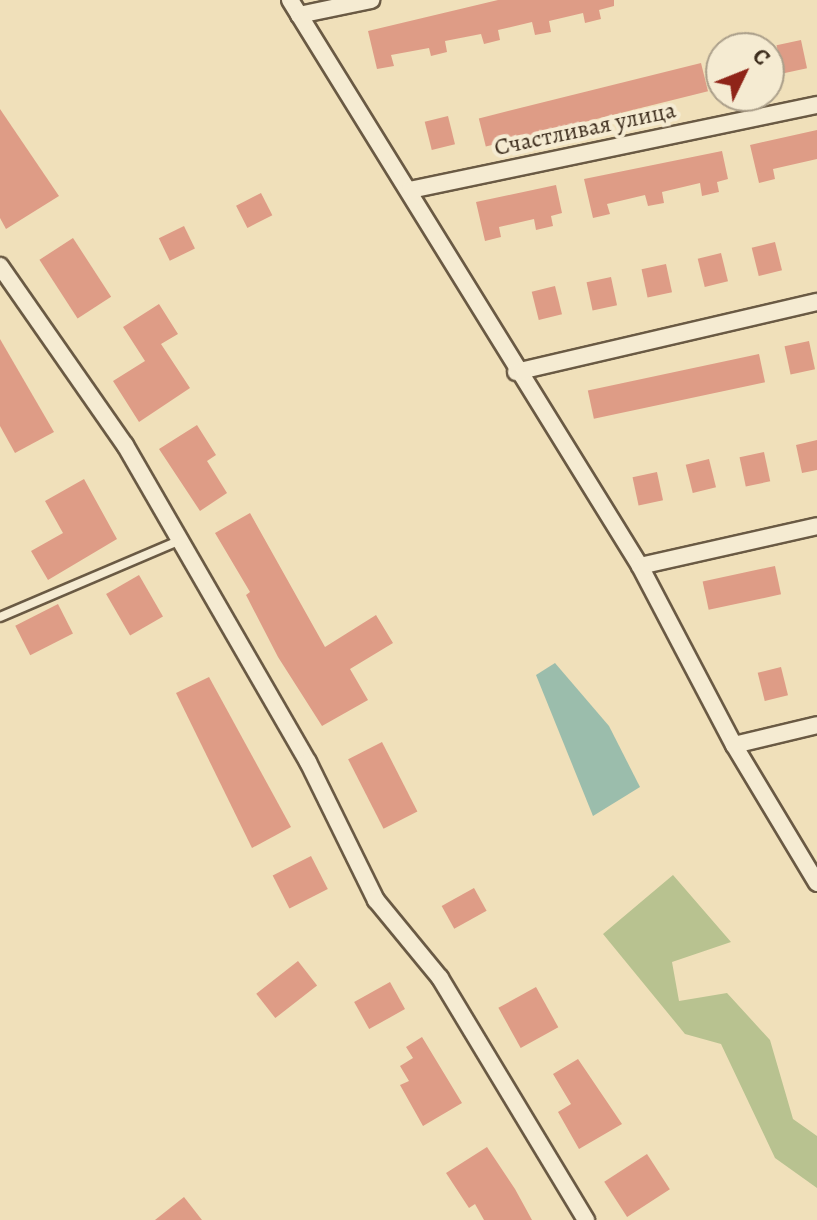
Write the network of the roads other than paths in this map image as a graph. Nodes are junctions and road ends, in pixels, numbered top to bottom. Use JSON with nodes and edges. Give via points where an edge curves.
{"nodes":[{"id":1,"x":371,"y":0,"type":"edge"},
{"id":2,"x":294,"y":7,"type":"edge"},
{"id":3,"x":817,"y":105,"type":"edge"},
{"id":4,"x":410,"y":190,"type":"junction"},
{"id":5,"x":0,"y":266,"type":"edge"},
{"id":6,"x":817,"y":302,"type":"edge"},
{"id":7,"x":516,"y":372,"type":"junction"},
{"id":8,"x":817,"y":526,"type":"edge"},
{"id":9,"x":178,"y":541,"type":"junction"},
{"id":10,"x":640,"y":566,"type":"junction"},
{"id":11,"x":0,"y":617,"type":"edge"},
{"id":12,"x":817,"y":725,"type":"edge"},
{"id":13,"x":734,"y":745,"type":"junction"},
{"id":14,"x":817,"y":883,"type":"edge"},
{"id":15,"x":586,"y":1220,"type":"edge"}],
"edges":[{"from":1,"to":2,"type":"street"},
{"from":2,"to":4,"type":"street"},
{"from":3,"to":4,"type":"street","name":"Счастливая улица"},
{"from":4,"to":7,"type":"street"},
{"from":5,"to":9,"type":"street","via":[[125,445]]},
{"from":6,"to":7,"type":"street"},
{"from":7,"to":10,"type":"street"},
{"from":8,"to":10,"type":"street"},
{"from":9,"to":11,"type":"lane"},
{"from":9,"to":15,"type":"street","via":[[308,762],[376,900],[440,978]]},
{"from":10,"to":13,"type":"street"},
{"from":12,"to":13,"type":"street"},
{"from":13,"to":14,"type":"street"}]}
